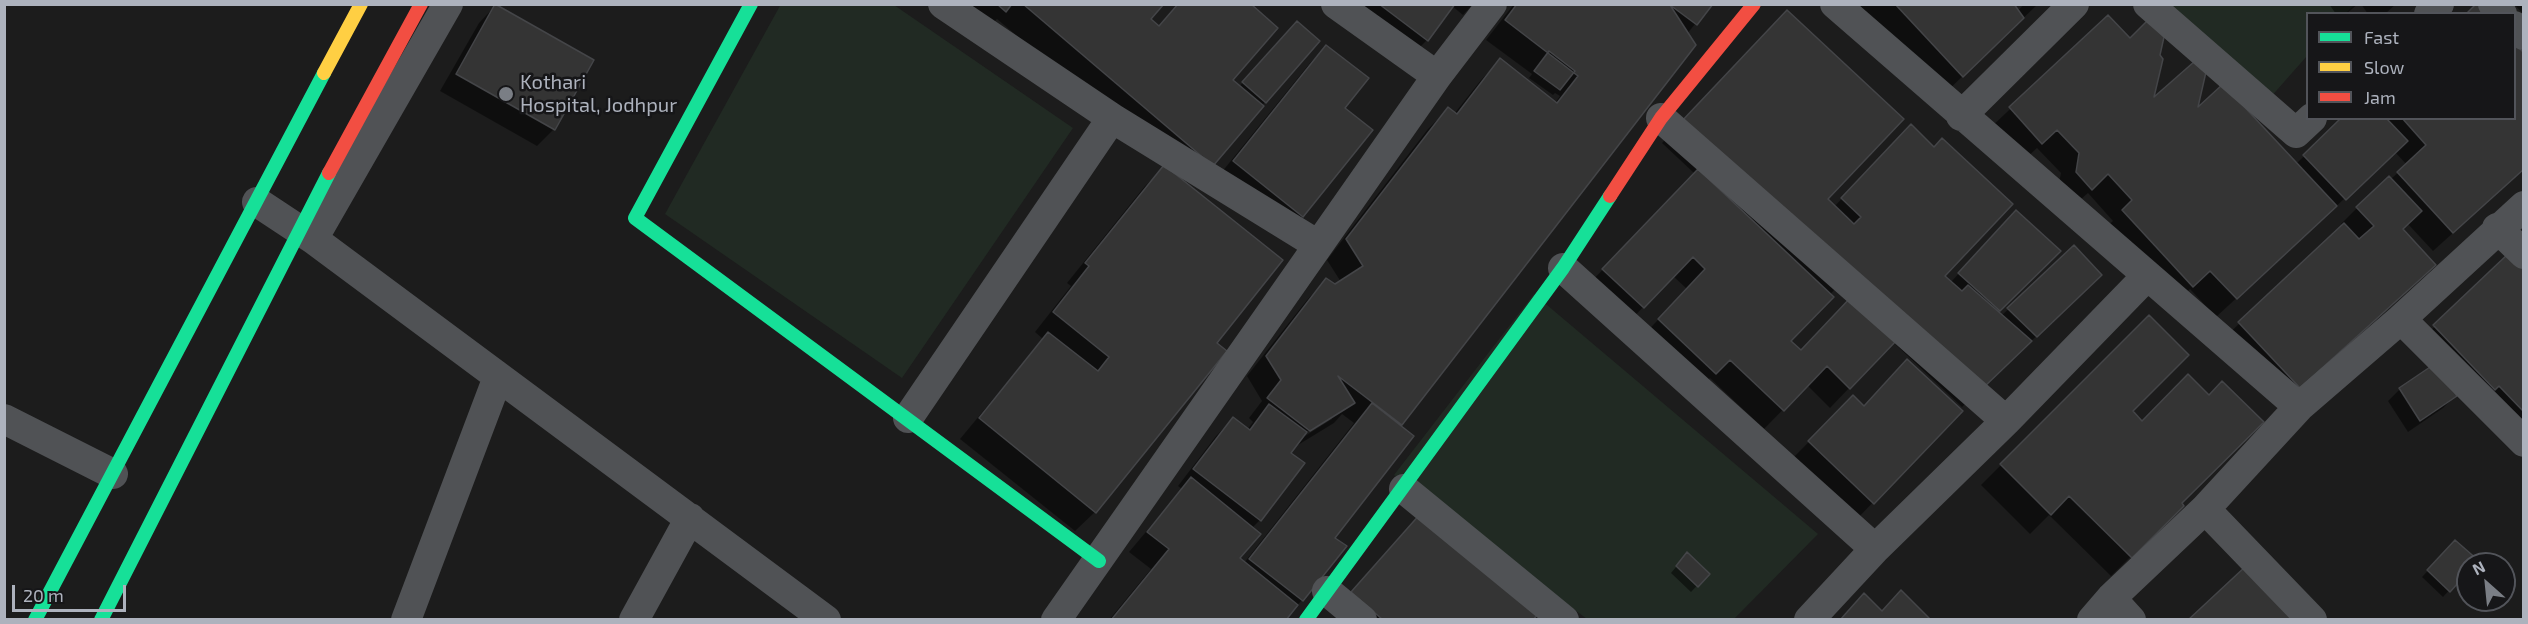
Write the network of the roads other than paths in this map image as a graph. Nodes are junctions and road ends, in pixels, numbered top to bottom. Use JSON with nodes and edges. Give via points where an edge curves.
{"nodes":[{"id":1,"x":361,"y":4,"type":"edge"},
{"id":2,"x":421,"y":4,"type":"edge"},
{"id":3,"x":448,"y":4,"type":"edge"},
{"id":4,"x":751,"y":4,"type":"edge"},
{"id":5,"x":943,"y":4,"type":"edge"},
{"id":6,"x":1336,"y":4,"type":"edge"},
{"id":7,"x":1492,"y":4,"type":"edge"},
{"id":8,"x":1754,"y":4,"type":"edge"},
{"id":9,"x":1835,"y":4,"type":"edge"},
{"id":10,"x":2074,"y":4,"type":"edge"},
{"id":11,"x":2148,"y":4,"type":"edge"},
{"id":12,"x":1437,"y":76,"type":"junction"},
{"id":13,"x":1961,"y":116,"type":"junction"},
{"id":14,"x":1112,"y":118,"type":"junction"},
{"id":15,"x":1661,"y":118,"type":"junction"},
{"id":16,"x":2310,"y":120,"type":"edge"},
{"id":17,"x":257,"y":202,"type":"junction"},
{"id":18,"x":2523,"y":206,"type":"edge"},
{"id":19,"x":2497,"y":228,"type":"junction"},
{"id":20,"x":306,"y":234,"type":"junction"},
{"id":21,"x":1318,"y":245,"type":"junction"},
{"id":22,"x":2523,"y":254,"type":"edge"},
{"id":23,"x":1563,"y":268,"type":"junction"},
{"id":24,"x":2146,"y":277,"type":"junction"},
{"id":25,"x":2401,"y":320,"type":"junction"},
{"id":26,"x":498,"y":376,"type":"junction"},
{"id":27,"x":2299,"y":407,"type":"junction"},
{"id":28,"x":908,"y":418,"type":"junction"},
{"id":29,"x":4,"y":419,"type":"edge"},
{"id":30,"x":2006,"y":421,"type":"junction"},
{"id":31,"x":2523,"y":441,"type":"edge"},
{"id":32,"x":112,"y":474,"type":"junction"},
{"id":33,"x":1404,"y":489,"type":"junction"},
{"id":34,"x":2205,"y":509,"type":"junction"},
{"id":35,"x":690,"y":518,"type":"junction"},
{"id":36,"x":1875,"y":549,"type":"junction"},
{"id":37,"x":1099,"y":561,"type":"junction"},
{"id":38,"x":1327,"y":591,"type":"junction"},
{"id":39,"x":2101,"y":609,"type":"edge"},
{"id":40,"x":35,"y":620,"type":"edge"},
{"id":41,"x":101,"y":620,"type":"edge"},
{"id":42,"x":406,"y":620,"type":"edge"},
{"id":43,"x":634,"y":620,"type":"edge"},
{"id":44,"x":826,"y":620,"type":"edge"},
{"id":45,"x":1056,"y":620,"type":"edge"},
{"id":46,"x":1306,"y":620,"type":"edge"},
{"id":47,"x":1362,"y":620,"type":"edge"},
{"id":48,"x":1564,"y":620,"type":"edge"},
{"id":49,"x":1809,"y":620,"type":"edge"},
{"id":50,"x":2131,"y":620,"type":"edge"},
{"id":51,"x":2312,"y":620,"type":"edge"}],
"edges":[{"from":1,"to":17,"type":"street"},
{"from":2,"to":20,"type":"street"},
{"from":3,"to":20,"type":"street"},
{"from":4,"to":28,"type":"street","via":[[635,218]]},
{"from":5,"to":14,"type":"street"},
{"from":6,"to":12,"type":"street"},
{"from":7,"to":12,"type":"street"},
{"from":8,"to":15,"type":"street"},
{"from":9,"to":13,"type":"street"},
{"from":10,"to":13,"type":"street"},
{"from":11,"to":16,"type":"street","via":[[2296,133]]},
{"from":12,"to":21,"type":"street"},
{"from":13,"to":24,"type":"street"},
{"from":14,"to":21,"type":"street"},
{"from":14,"to":28,"type":"street"},
{"from":15,"to":23,"type":"street"},
{"from":15,"to":30,"type":"street"},
{"from":17,"to":20,"type":"street"},
{"from":17,"to":32,"type":"street"},
{"from":18,"to":19,"type":"street"},
{"from":19,"to":22,"type":"street"},
{"from":19,"to":25,"type":"street"},
{"from":20,"to":26,"type":"street"},
{"from":20,"to":41,"type":"street"},
{"from":21,"to":37,"type":"street"},
{"from":23,"to":33,"type":"street"},
{"from":23,"to":36,"type":"street"},
{"from":24,"to":27,"type":"street"},
{"from":24,"to":30,"type":"street"},
{"from":25,"to":27,"type":"street"},
{"from":25,"to":31,"type":"street"},
{"from":26,"to":35,"type":"street"},
{"from":26,"to":42,"type":"street"},
{"from":27,"to":34,"type":"street"},
{"from":28,"to":37,"type":"street"},
{"from":29,"to":32,"type":"street"},
{"from":30,"to":36,"type":"street"},
{"from":32,"to":40,"type":"street"},
{"from":33,"to":38,"type":"street"},
{"from":33,"to":48,"type":"street"},
{"from":34,"to":39,"type":"street"},
{"from":34,"to":51,"type":"street"},
{"from":35,"to":43,"type":"street"},
{"from":35,"to":44,"type":"street"},
{"from":36,"to":49,"type":"street"},
{"from":37,"to":45,"type":"street"},
{"from":38,"to":46,"type":"street"},
{"from":38,"to":47,"type":"street"},
{"from":39,"to":50,"type":"street"}]}
